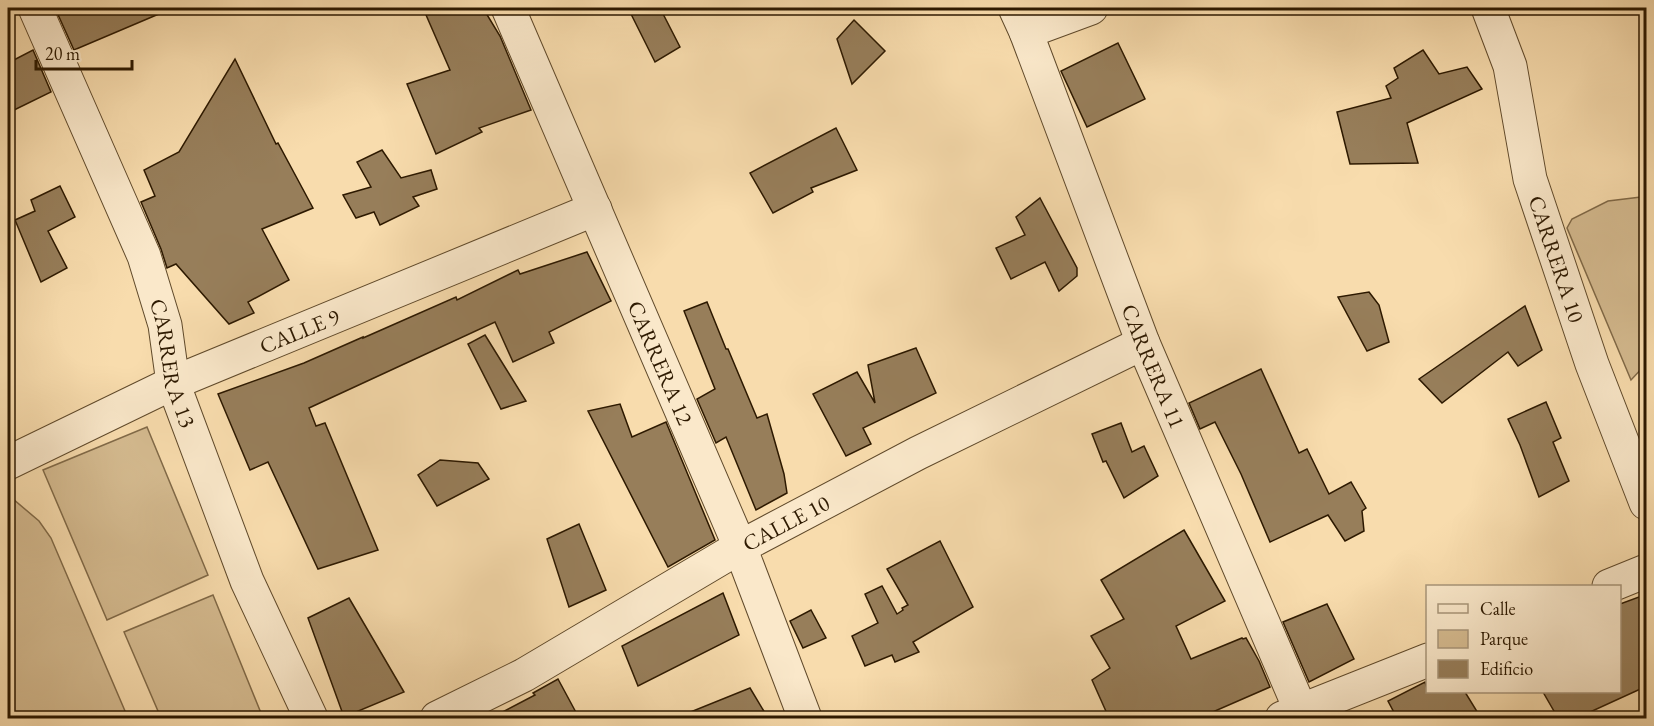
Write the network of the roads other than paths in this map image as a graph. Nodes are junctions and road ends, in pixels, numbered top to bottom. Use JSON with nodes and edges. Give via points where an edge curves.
{"nodes":[{"id":1,"x":35,"y":8,"type":"edge"},
{"id":2,"x":508,"y":8,"type":"edge"},
{"id":3,"x":1090,"y":8,"type":"edge"},
{"id":4,"x":1488,"y":8,"type":"edge"},
{"id":5,"x":1021,"y":20,"type":"edge"},
{"id":6,"x":595,"y":209,"type":"junction"},
{"id":7,"x":1143,"y":343,"type":"junction"},
{"id":8,"x":173,"y":383,"type":"junction"},
{"id":9,"x":8,"y":463,"type":"edge"},
{"id":10,"x":1647,"y":503,"type":"edge"},
{"id":11,"x":740,"y":548,"type":"junction"},
{"id":12,"x":1647,"y":571,"type":"edge"},
{"id":13,"x":1612,"y":585,"type":"edge"},
{"id":14,"x":1426,"y":661,"type":"edge"},
{"id":15,"x":1296,"y":716,"type":"edge"},
{"id":16,"x":311,"y":718,"type":"edge"},
{"id":17,"x":436,"y":718,"type":"edge"},
{"id":18,"x":805,"y":718,"type":"edge"}],
"edges":[{"from":1,"to":8,"type":"street","name":"CARRERA 13","via":[[144,256],[165,325]]},
{"from":2,"to":6,"type":"street","name":"CARRERA 12"},
{"from":3,"to":5,"type":"street"},
{"from":4,"to":10,"type":"street","name":"CARRERA 10","via":[[1510,66],[1530,179],[1592,364]]},
{"from":5,"to":7,"type":"street","name":"CARRERA 11"},
{"from":6,"to":8,"type":"street","name":"CALLE 9"},
{"from":6,"to":11,"type":"street","name":"CARRERA 12"},
{"from":7,"to":11,"type":"street","name":"CALLE 10","via":[[918,453]]},
{"from":7,"to":15,"type":"street","name":"CARRERA 11"},
{"from":8,"to":9,"type":"street","name":"CALLE 9"},
{"from":8,"to":16,"type":"street","name":"CARRERA 13","via":[[247,581]]},
{"from":11,"to":17,"type":"street","name":"CALLE 10","via":[[524,675]]},
{"from":11,"to":18,"type":"street","name":"CARRERA 12"},
{"from":12,"to":13,"type":"street"},
{"from":14,"to":15,"type":"street"}]}
